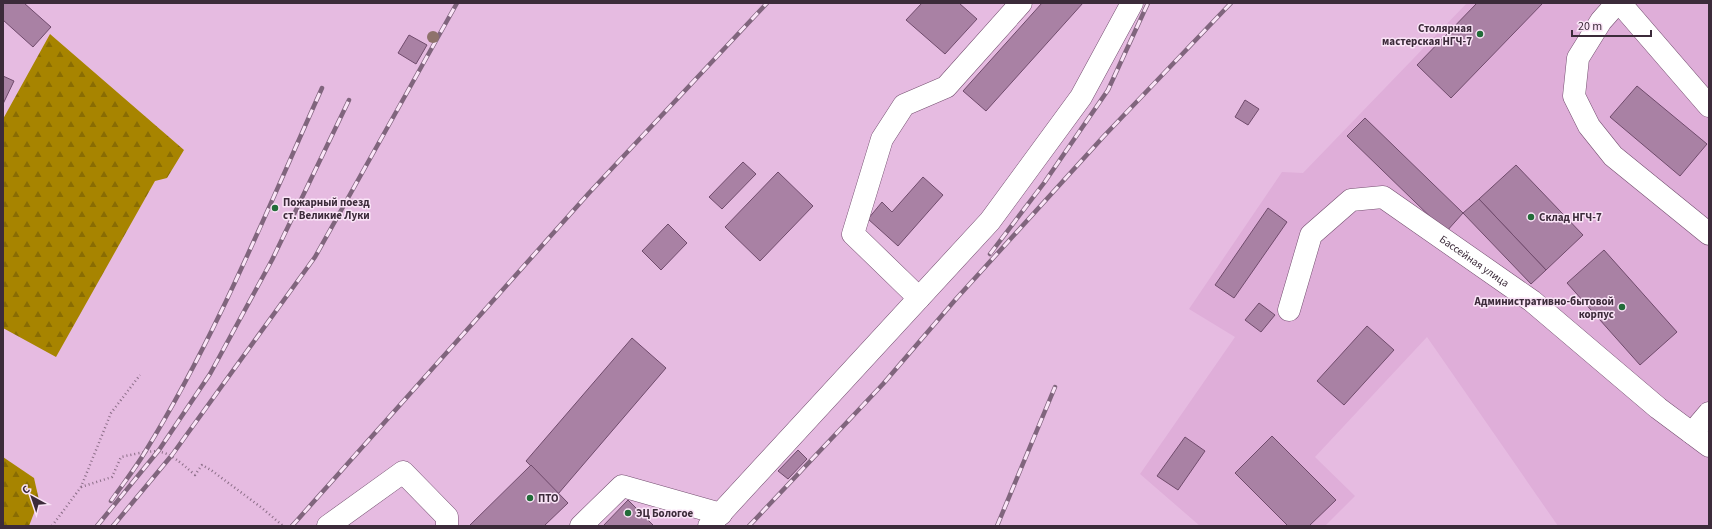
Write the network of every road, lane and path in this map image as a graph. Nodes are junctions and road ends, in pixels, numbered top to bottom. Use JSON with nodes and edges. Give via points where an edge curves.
{"nodes":[{"id":1,"x":1021,"y":3,"type":"edge"},
{"id":2,"x":1132,"y":3,"type":"edge"},
{"id":3,"x":1617,"y":3,"type":"edge"},
{"id":4,"x":1620,"y":3,"type":"edge"},
{"id":5,"x":1709,"y":106,"type":"edge"},
{"id":6,"x":1709,"y":234,"type":"edge"},
{"id":7,"x":919,"y":298,"type":"junction"},
{"id":8,"x":1289,"y":310,"type":"dead end"},
{"id":9,"x":140,"y":376,"type":"dead end"},
{"id":10,"x":1709,"y":414,"type":"edge"},
{"id":11,"x":1692,"y":434,"type":"junction"},
{"id":12,"x":1709,"y":446,"type":"edge"},
{"id":13,"x":80,"y":487,"type":"junction"},
{"id":14,"x":715,"y":520,"type":"edge"},
{"id":15,"x":52,"y":526,"type":"edge"},
{"id":16,"x":283,"y":526,"type":"edge"},
{"id":17,"x":328,"y":526,"type":"edge"},
{"id":18,"x":447,"y":526,"type":"edge"},
{"id":19,"x":581,"y":526,"type":"edge"}],
"edges":[{"from":1,"to":7,"type":"lane","via":[[946,87],[904,105],[882,139],[853,234]]},
{"from":2,"to":7,"type":"lane","via":[[1082,97],[990,221]]},
{"from":3,"to":6,"type":"lane","via":[[1601,21],[1578,58],[1574,96],[1588,126],[1613,156]]},
{"from":4,"to":5,"type":"lane"},
{"from":7,"to":14,"type":"lane"},
{"from":8,"to":11,"type":"lane","name":"Бассейная улица","via":[[1311,235],[1351,200],[1383,198],[1532,301]]},
{"from":9,"to":13,"type":"path","via":[[111,413]]},
{"from":10,"to":11,"type":"lane"},
{"from":11,"to":12,"type":"lane","name":"Бассейная улица"},
{"from":13,"to":15,"type":"path"},
{"from":13,"to":16,"type":"path","via":[[112,478],[121,457],[159,450],[172,455],[196,475],[202,465],[211,470]]},
{"from":14,"to":19,"type":"lane","via":[[622,486]]},
{"from":17,"to":18,"type":"lane","via":[[403,472],[446,517]]}]}
